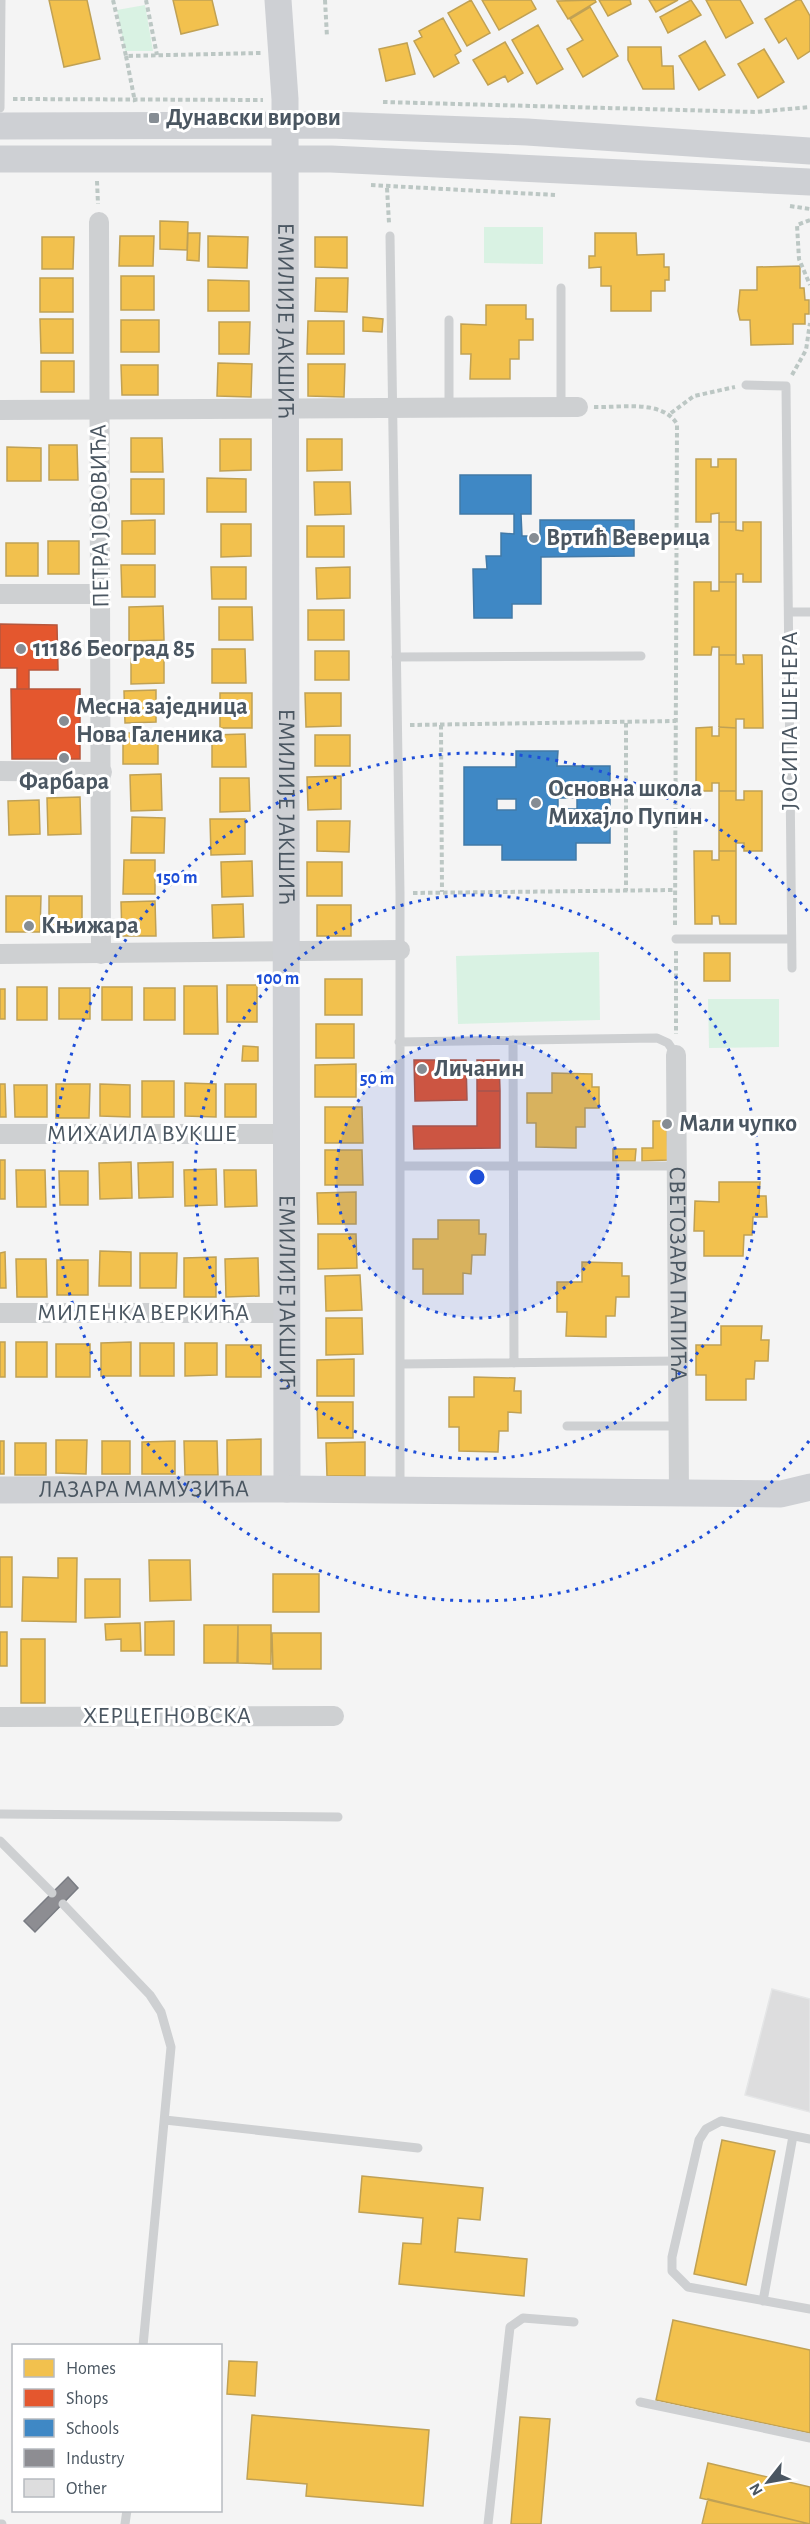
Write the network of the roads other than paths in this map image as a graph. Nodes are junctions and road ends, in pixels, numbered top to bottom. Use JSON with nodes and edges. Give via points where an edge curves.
{"nodes":[{"id":1,"x":1,"y":0,"type":"edge"},
{"id":2,"x":278,"y":0,"type":"edge"},
{"id":3,"x":0,"y":99,"type":"edge"},
{"id":4,"x":0,"y":108,"type":"edge"},
{"id":5,"x":285,"y":124,"type":"junction"},
{"id":6,"x":0,"y":126,"type":"edge"},
{"id":7,"x":807,"y":149,"type":"edge"},
{"id":8,"x":284,"y":158,"type":"junction"},
{"id":9,"x":0,"y":159,"type":"edge"},
{"id":10,"x":808,"y":184,"type":"edge"},
{"id":11,"x":99,"y":222,"type":"dead end"},
{"id":12,"x":390,"y":236,"type":"road end"},
{"id":13,"x":561,"y":288,"type":"dead end"},
{"id":14,"x":449,"y":320,"type":"dead end"},
{"id":15,"x":746,"y":385,"type":"road end"},
{"id":16,"x":569,"y":407,"type":"joint"},
{"id":17,"x":449,"y":408,"type":"junction"},
{"id":18,"x":99,"y":409,"type":"junction"},
{"id":19,"x":285,"y":409,"type":"junction"},
{"id":20,"x":392,"y":409,"type":"junction"},
{"id":21,"x":0,"y":410,"type":"edge"},
{"id":22,"x":0,"y":594,"type":"edge"},
{"id":23,"x":100,"y":594,"type":"junction"},
{"id":24,"x":789,"y":612,"type":"junction"},
{"id":25,"x":810,"y":612,"type":"edge"},
{"id":26,"x":641,"y":656,"type":"dead end"},
{"id":27,"x":396,"y":657,"type":"junction"},
{"id":28,"x":0,"y":771,"type":"edge"},
{"id":29,"x":102,"y":772,"type":"junction"},
{"id":30,"x":676,"y":939,"type":"road end"},
{"id":31,"x":791,"y":939,"type":"junction"},
{"id":32,"x":285,"y":950,"type":"junction"},
{"id":33,"x":400,"y":950,"type":"junction"},
{"id":34,"x":0,"y":954,"type":"edge"},
{"id":35,"x":101,"y":954,"type":"junction"},
{"id":36,"x":792,"y":968,"type":"dead end"},
{"id":37,"x":513,"y":1040,"type":"junction"},
{"id":38,"x":399,"y":1042,"type":"junction"},
{"id":39,"x":676,"y":1055,"type":"joint"},
{"id":40,"x":0,"y":1134,"type":"edge"},
{"id":41,"x":285,"y":1134,"type":"junction"},
{"id":42,"x":401,"y":1166,"type":"junction"},
{"id":43,"x":677,"y":1166,"type":"junction"},
{"id":44,"x":514,"y":1167,"type":"junction"},
{"id":45,"x":0,"y":1313,"type":"edge"},
{"id":46,"x":285,"y":1313,"type":"junction"},
{"id":47,"x":677,"y":1361,"type":"junction"},
{"id":48,"x":514,"y":1363,"type":"junction"},
{"id":49,"x":400,"y":1364,"type":"junction"},
{"id":50,"x":567,"y":1426,"type":"dead end"},
{"id":51,"x":678,"y":1426,"type":"junction"},
{"id":52,"x":810,"y":1487,"type":"edge"},
{"id":53,"x":287,"y":1489,"type":"junction"},
{"id":54,"x":0,"y":1490,"type":"edge"},
{"id":55,"x":400,"y":1491,"type":"junction"},
{"id":56,"x":679,"y":1494,"type":"junction"},
{"id":57,"x":334,"y":1716,"type":"dead end"},
{"id":58,"x":0,"y":1717,"type":"edge"},
{"id":59,"x":0,"y":1814,"type":"edge"},
{"id":60,"x":338,"y":1817,"type":"dead end"},
{"id":61,"x":0,"y":1841,"type":"edge"},
{"id":62,"x":52,"y":1893,"type":"dead end"},
{"id":63,"x":63,"y":1904,"type":"dead end"},
{"id":64,"x":165,"y":2120,"type":"junction"},
{"id":65,"x":793,"y":2136,"type":"junction"},
{"id":66,"x":810,"y":2139,"type":"edge"},
{"id":67,"x":418,"y":2148,"type":"dead end"},
{"id":68,"x":763,"y":2301,"type":"junction"},
{"id":69,"x":810,"y":2309,"type":"edge"},
{"id":70,"x":574,"y":2322,"type":"dead end"},
{"id":71,"x":143,"y":2344,"type":"edge"},
{"id":72,"x":640,"y":2402,"type":"dead end"},
{"id":73,"x":810,"y":2438,"type":"edge"},
{"id":74,"x":488,"y":2524,"type":"edge"}],
"edges":[{"from":1,"to":3,"type":"lane"},
{"from":2,"to":5,"type":"street","name":"ЕМИЛИЈЕ ЈАКШИЋ"},
{"from":3,"to":4,"type":"lane"},
{"from":5,"to":6,"type":"street","via":[[136,113]]},
{"from":5,"to":7,"type":"street","via":[[526,132]]},
{"from":5,"to":8,"type":"street","name":"ЕМИЛИЈЕ ЈАКШИЋ"},
{"from":8,"to":9,"type":"street"},
{"from":8,"to":10,"type":"street"},
{"from":8,"to":19,"type":"street","name":"ЕМИЛИЈЕ ЈАКШИЋ"},
{"from":11,"to":18,"type":"street","name":"ПЕТРА ЈОВОВИЋА"},
{"from":12,"to":20,"type":"lane"},
{"from":13,"to":16,"type":"lane"},
{"from":14,"to":17,"type":"lane"},
{"from":15,"to":24,"type":"lane","name":"ЈОСИПА ШЕНЕРА","via":[[786,386]]},
{"from":16,"to":17,"type":"street"},
{"from":17,"to":20,"type":"street"},
{"from":18,"to":19,"type":"street"},
{"from":18,"to":21,"type":"street"},
{"from":18,"to":23,"type":"street","name":"ПЕТРА ЈОВОВИЋА"},
{"from":19,"to":20,"type":"street"},
{"from":19,"to":32,"type":"street","name":"ЕМИЛИЈЕ ЈАКШИЋ"},
{"from":20,"to":27,"type":"lane"},
{"from":22,"to":23,"type":"street"},
{"from":23,"to":29,"type":"street","name":"ПЕТРА ЈОВОВИЋА"},
{"from":24,"to":25,"type":"lane","name":"ЈОСИПА ШЕНЕРА"},
{"from":24,"to":31,"type":"lane","name":"ЈОСИПА ШЕНЕРА"},
{"from":26,"to":27,"type":"lane"},
{"from":27,"to":33,"type":"lane"},
{"from":28,"to":29,"type":"street"},
{"from":29,"to":35,"type":"street","name":"ПЕТРА ЈОВОВИЋА"},
{"from":30,"to":31,"type":"lane"},
{"from":31,"to":36,"type":"lane","name":"ЈОСИПА ШЕНЕРА"},
{"from":32,"to":33,"type":"street"},
{"from":32,"to":35,"type":"street"},
{"from":32,"to":41,"type":"street","name":"ЕМИЛИЈЕ ЈАКШИЋ"},
{"from":33,"to":38,"type":"lane"},
{"from":34,"to":35,"type":"street"},
{"from":37,"to":38,"type":"lane"},
{"from":37,"to":39,"type":"lane","via":[[657,1038],[668,1043]]},
{"from":37,"to":44,"type":"lane"},
{"from":38,"to":42,"type":"lane"},
{"from":39,"to":43,"type":"street","name":"СВЕТОЗАРА ПАПИЋА"},
{"from":40,"to":41,"type":"street","name":"МИХАИЛА ВУКШЕ"},
{"from":41,"to":46,"type":"street","name":"ЕМИЛИЈЕ ЈАКШИЋ"},
{"from":42,"to":44,"type":"lane"},
{"from":42,"to":49,"type":"lane"},
{"from":43,"to":44,"type":"lane"},
{"from":43,"to":47,"type":"street","name":"СВЕТОЗАРА ПАПИЋА"},
{"from":44,"to":48,"type":"lane"},
{"from":45,"to":46,"type":"street","name":"МИЛЕНКА ВЕРКИЋА"},
{"from":46,"to":53,"type":"street","name":"ЕМИЛИЈЕ ЈАКШИЋ"},
{"from":47,"to":48,"type":"lane"},
{"from":47,"to":51,"type":"street","name":"СВЕТОЗАРА ПАПИЋА"},
{"from":48,"to":49,"type":"lane"},
{"from":49,"to":55,"type":"lane"},
{"from":50,"to":51,"type":"lane"},
{"from":51,"to":56,"type":"street","name":"СВЕТОЗАРА ПАПИЋА"},
{"from":52,"to":56,"type":"street","via":[[781,1494]]},
{"from":53,"to":54,"type":"street","name":"ЛАЗАРА МАМУЗИЋА"},
{"from":53,"to":55,"type":"street"},
{"from":55,"to":56,"type":"street"},
{"from":57,"to":58,"type":"street","name":"ХЕРЦЕГНОВСКА"},
{"from":59,"to":60,"type":"lane"},
{"from":61,"to":62,"type":"lane"},
{"from":63,"to":64,"type":"lane","via":[[150,1995],[161,2012],[171,2047]]},
{"from":64,"to":67,"type":"lane"},
{"from":64,"to":71,"type":"lane"},
{"from":65,"to":66,"type":"lane"},
{"from":65,"to":68,"type":"lane"},
{"from":65,"to":68,"type":"lane","via":[[721,2121],[706,2129],[699,2140],[672,2257],[672,2271],[688,2287]]},
{"from":68,"to":69,"type":"lane"},
{"from":70,"to":74,"type":"lane","via":[[523,2318],[510,2327]]},
{"from":72,"to":73,"type":"lane"}]}
